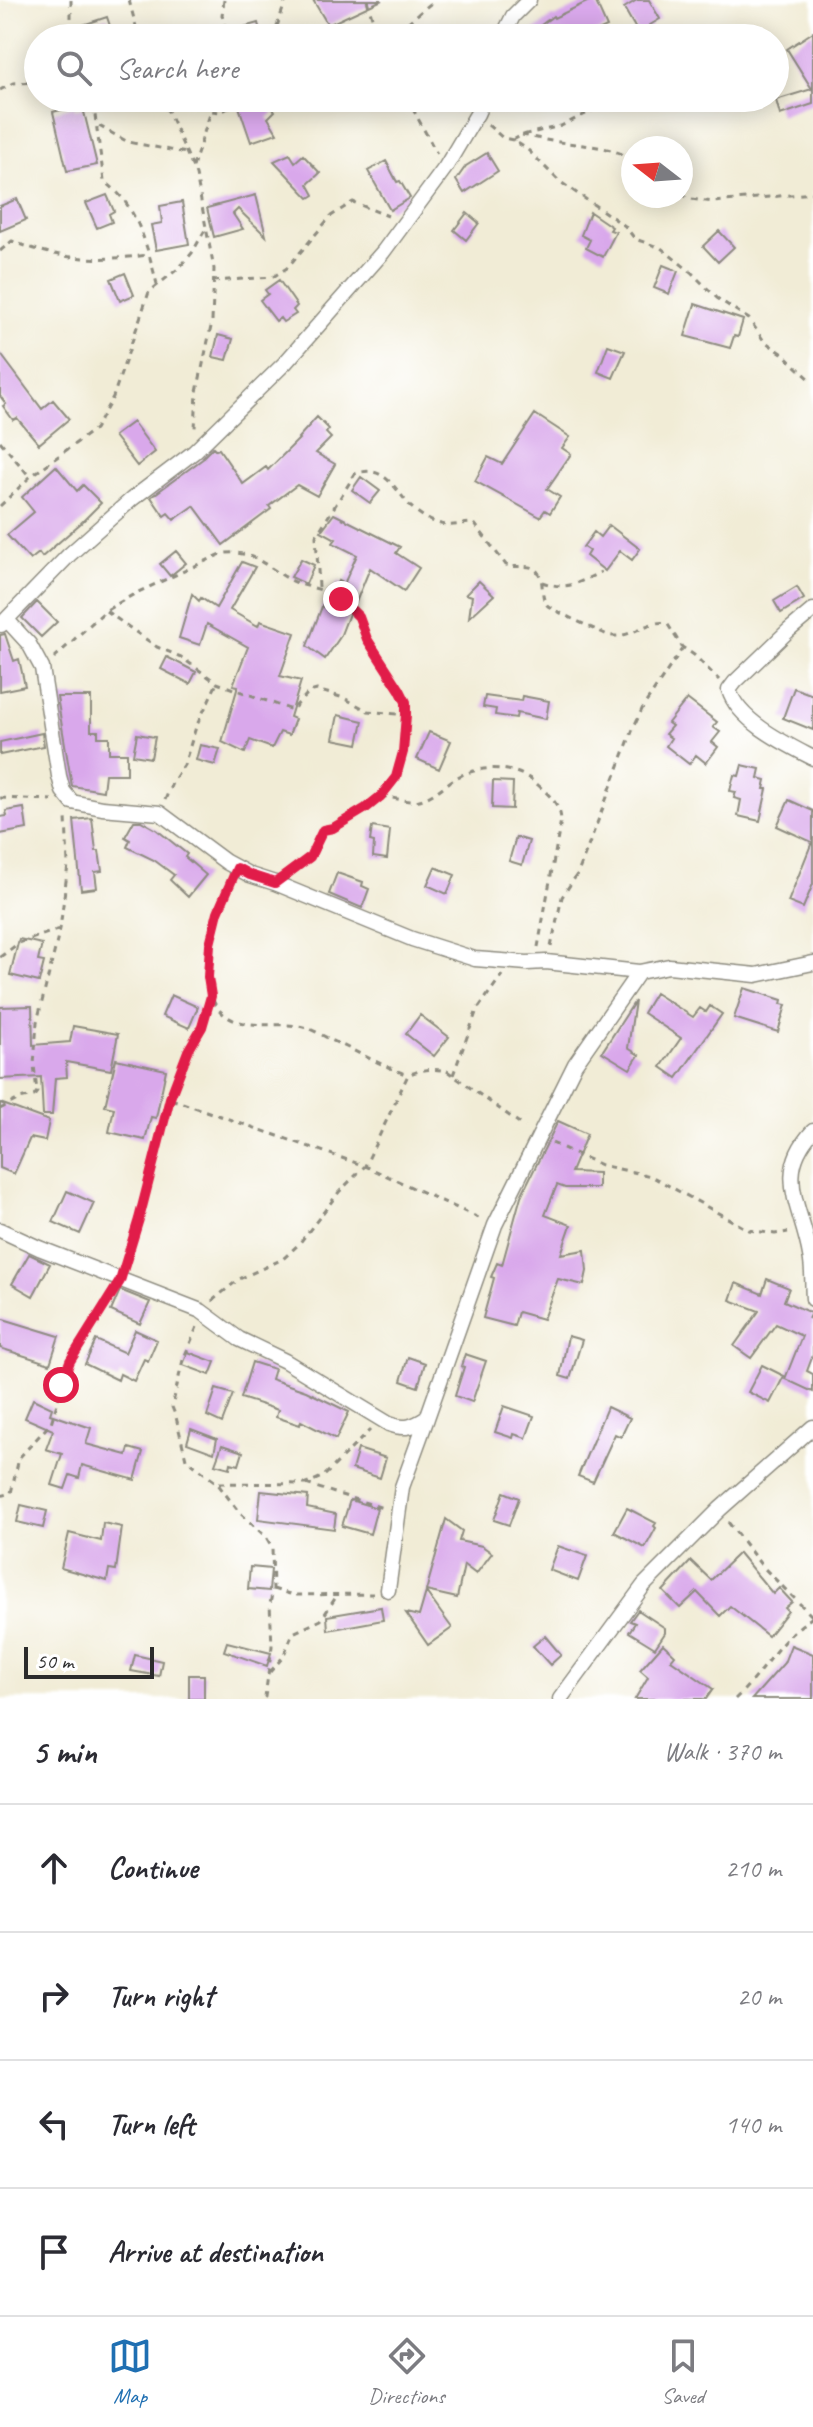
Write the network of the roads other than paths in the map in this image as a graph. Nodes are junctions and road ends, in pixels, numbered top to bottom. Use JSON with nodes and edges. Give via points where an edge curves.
{"nodes":[{"id":1,"x":529,"y":0,"type":"edge"},
{"id":2,"x":509,"y":24,"type":"edge"},
{"id":3,"x":478,"y":112,"type":"edge"},
{"id":4,"x":813,"y":610,"type":"edge"},
{"id":5,"x":4,"y":623,"type":"edge"},
{"id":6,"x":813,"y":758,"type":"edge"},
{"id":7,"x":813,"y":963,"type":"edge"},
{"id":8,"x":639,"y":972,"type":"junction"},
{"id":9,"x":813,"y":1131,"type":"edge"},
{"id":10,"x":0,"y":1230,"type":"edge"},
{"id":11,"x":813,"y":1299,"type":"edge"},
{"id":12,"x":427,"y":1418,"type":"junction"},
{"id":13,"x":813,"y":1427,"type":"edge"},
{"id":14,"x":388,"y":1590,"type":"road end"},
{"id":15,"x":560,"y":1699,"type":"edge"}],
"edges":[{"from":1,"to":2,"type":"street"},
{"from":3,"to":5,"type":"street","via":[[445,168],[383,252],[285,363],[194,452],[69,555]]},
{"from":4,"to":6,"type":"street","via":[[729,690],[768,735]]},
{"from":5,"to":8,"type":"street","via":[[29,644],[42,668],[68,802],[160,813],[250,875],[475,959]]},
{"from":7,"to":8,"type":"street","via":[[756,975],[669,966]]},
{"from":8,"to":12,"type":"street","via":[[575,1064],[495,1225]]},
{"from":9,"to":11,"type":"street","via":[[795,1157],[792,1178],[811,1256]]},
{"from":10,"to":12,"type":"street","via":[[201,1311],[239,1339],[389,1424],[411,1428]]},
{"from":12,"to":14,"type":"street","via":[[402,1487]]},
{"from":13,"to":15,"type":"street","via":[[644,1585]]}]}
